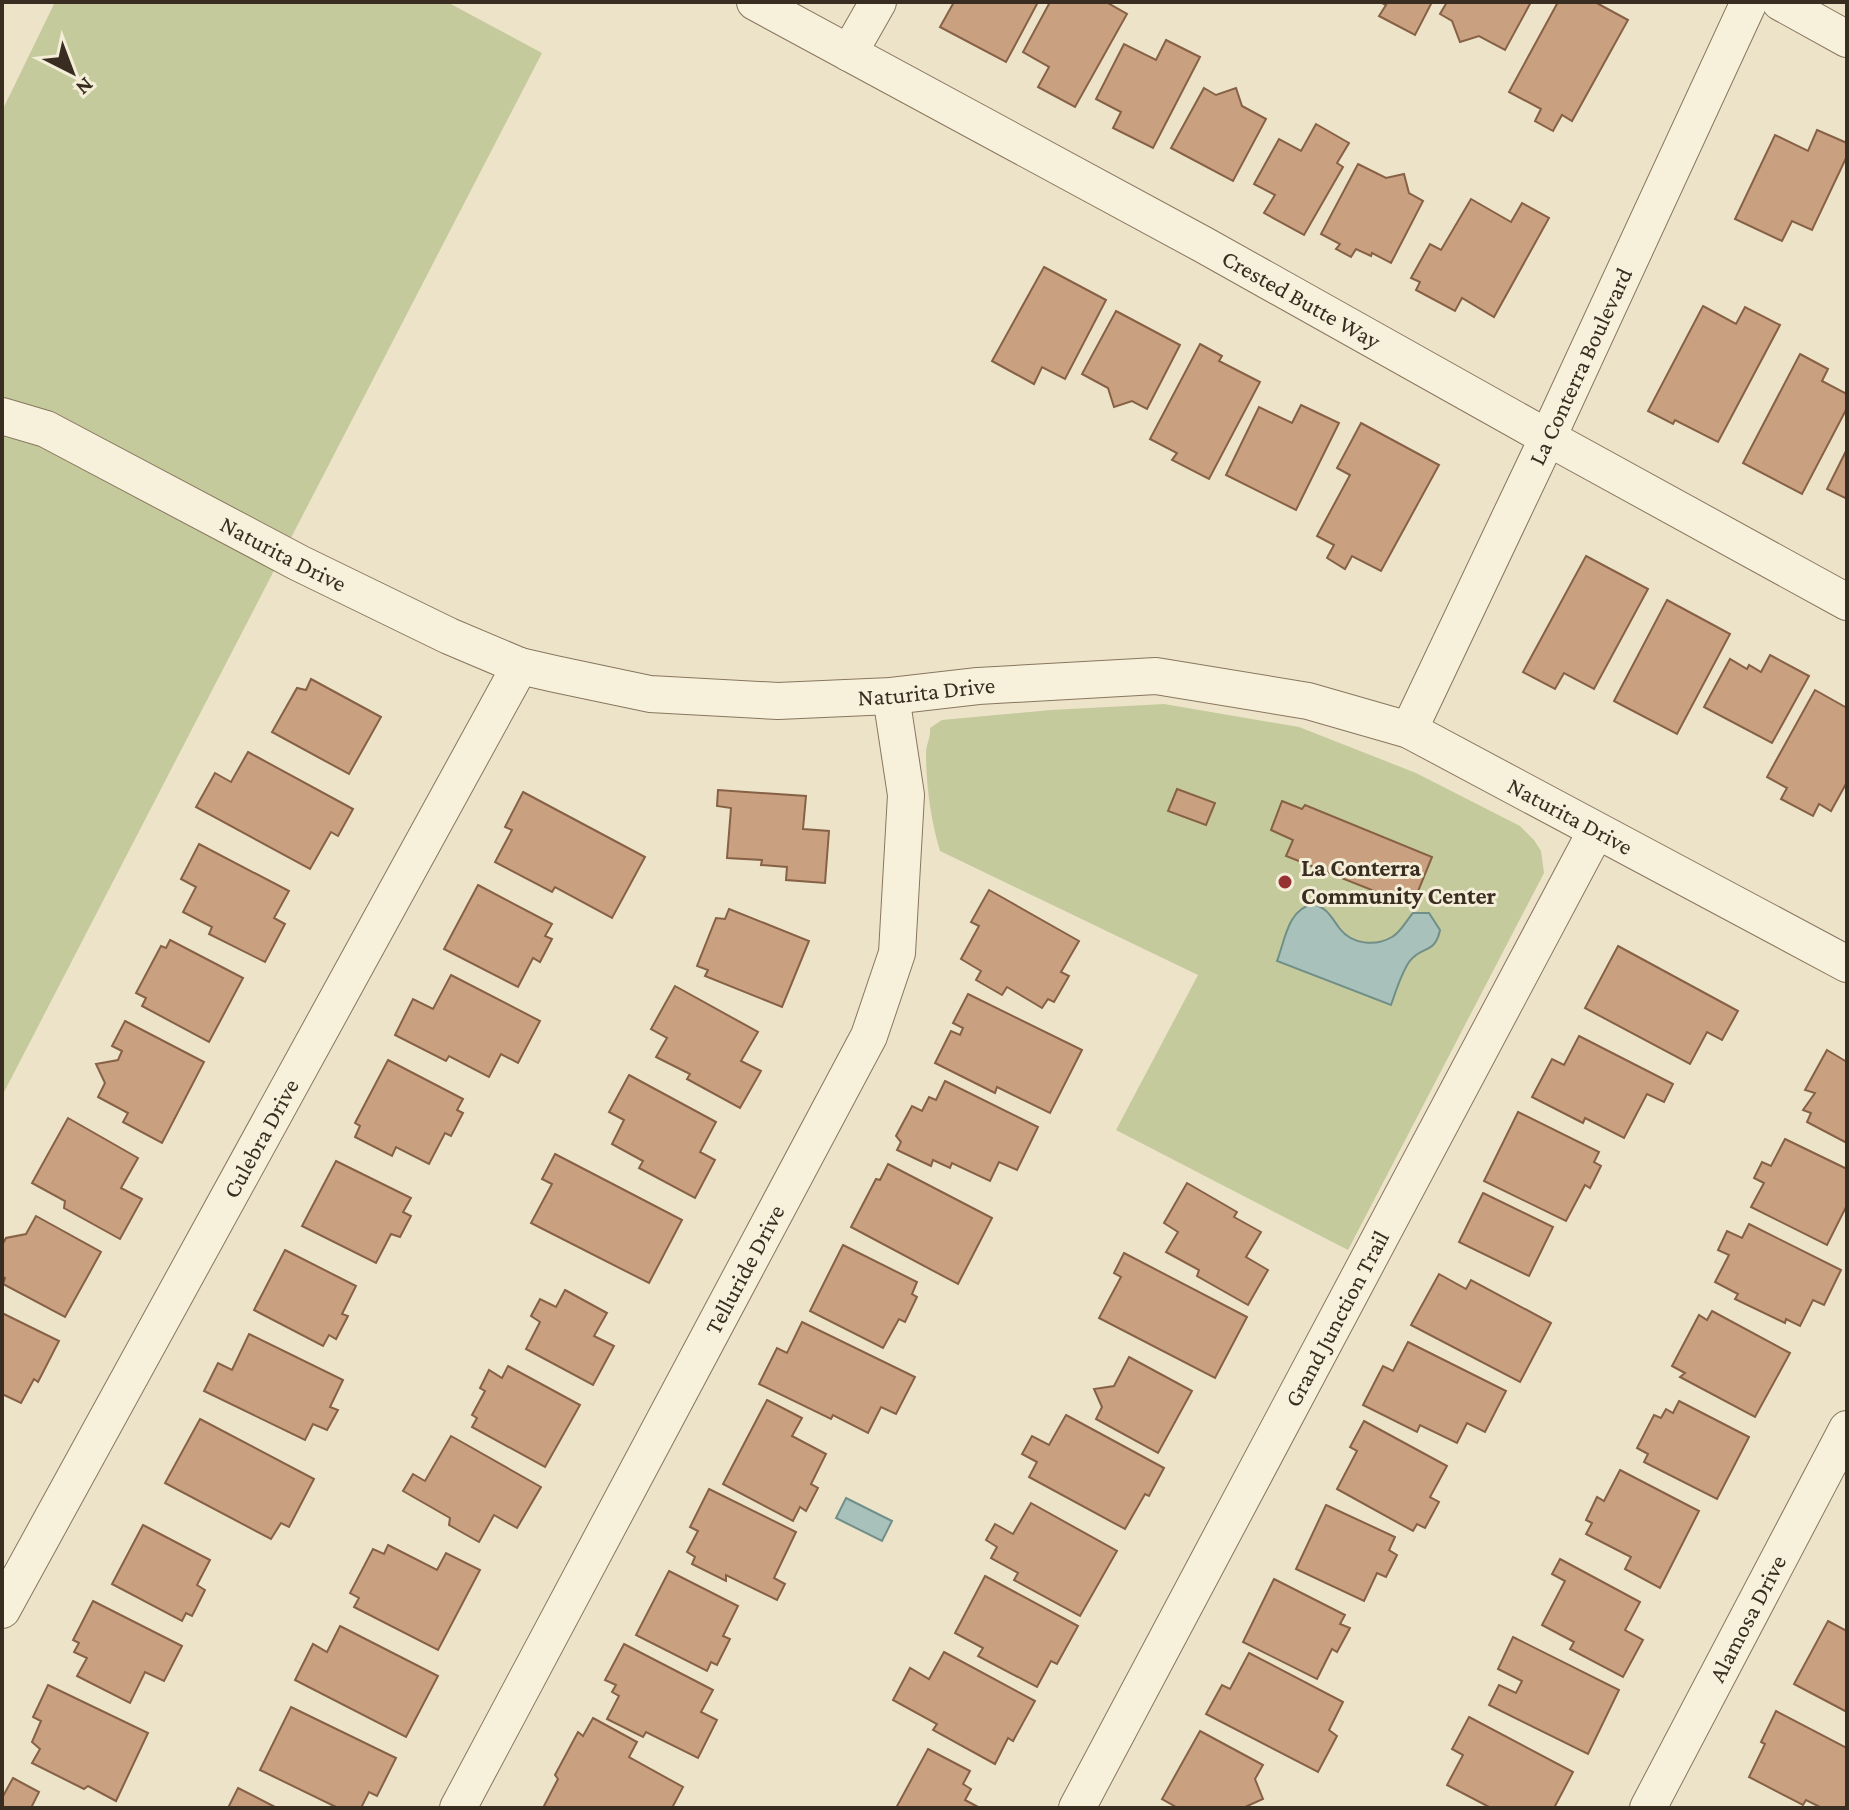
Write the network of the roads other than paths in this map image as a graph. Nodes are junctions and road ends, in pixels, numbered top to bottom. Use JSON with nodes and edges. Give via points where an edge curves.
{"nodes":[{"id":1,"x":755,"y":2,"type":"edge"},
{"id":2,"x":878,"y":2,"type":"edge"},
{"id":3,"x":1749,"y":2,"type":"edge"},
{"id":4,"x":1780,"y":2,"type":"edge"},
{"id":5,"x":1847,"y":39,"type":"edge"},
{"id":6,"x":849,"y":53,"type":"junction"},
{"id":7,"x":2,"y":416,"type":"edge"},
{"id":8,"x":1548,"y":437,"type":"junction"},
{"id":9,"x":1847,"y":602,"type":"edge"},
{"id":10,"x":520,"y":666,"type":"junction"},
{"id":11,"x":891,"y":696,"type":"junction"},
{"id":12,"x":1409,"y":730,"type":"junction"},
{"id":13,"x":1596,"y":831,"type":"junction"},
{"id":14,"x":1847,"y":964,"type":"edge"},
{"id":15,"x":1847,"y":1429,"type":"edge"},
{"id":16,"x":2,"y":1610,"type":"edge"},
{"id":17,"x":458,"y":1808,"type":"edge"},
{"id":18,"x":1077,"y":1808,"type":"edge"},
{"id":19,"x":1648,"y":1808,"type":"edge"}],
"edges":[{"from":1,"to":6,"type":"street","name":"Crested Butte Way"},
{"from":2,"to":6,"type":"street"},
{"from":3,"to":8,"type":"street","name":"La Conterra Boulevard"},
{"from":4,"to":5,"type":"street"},
{"from":6,"to":8,"type":"street","name":"Crested Butte Way"},
{"from":7,"to":10,"type":"street","name":"Naturita Drive","via":[[46,429],[299,563]]},
{"from":8,"to":9,"type":"street","name":"Crested Butte Way"},
{"from":8,"to":12,"type":"street","name":"La Conterra Boulevard"},
{"from":10,"to":11,"type":"street","name":"Naturita Drive","via":[[650,694],[778,701]]},
{"from":10,"to":16,"type":"street","name":"Culebra Drive"},
{"from":11,"to":12,"type":"street","name":"Naturita Drive","via":[[1156,676],[1308,701]]},
{"from":11,"to":17,"type":"street","name":"Telluride Drive","via":[[906,795],[897,953],[869,1036]]},
{"from":12,"to":13,"type":"street","name":"Naturita Drive"},
{"from":13,"to":14,"type":"street","name":"Naturita Drive"},
{"from":13,"to":18,"type":"street","name":"Grand Junction Trail"},
{"from":15,"to":19,"type":"street","name":"Alamosa Drive"}]}
